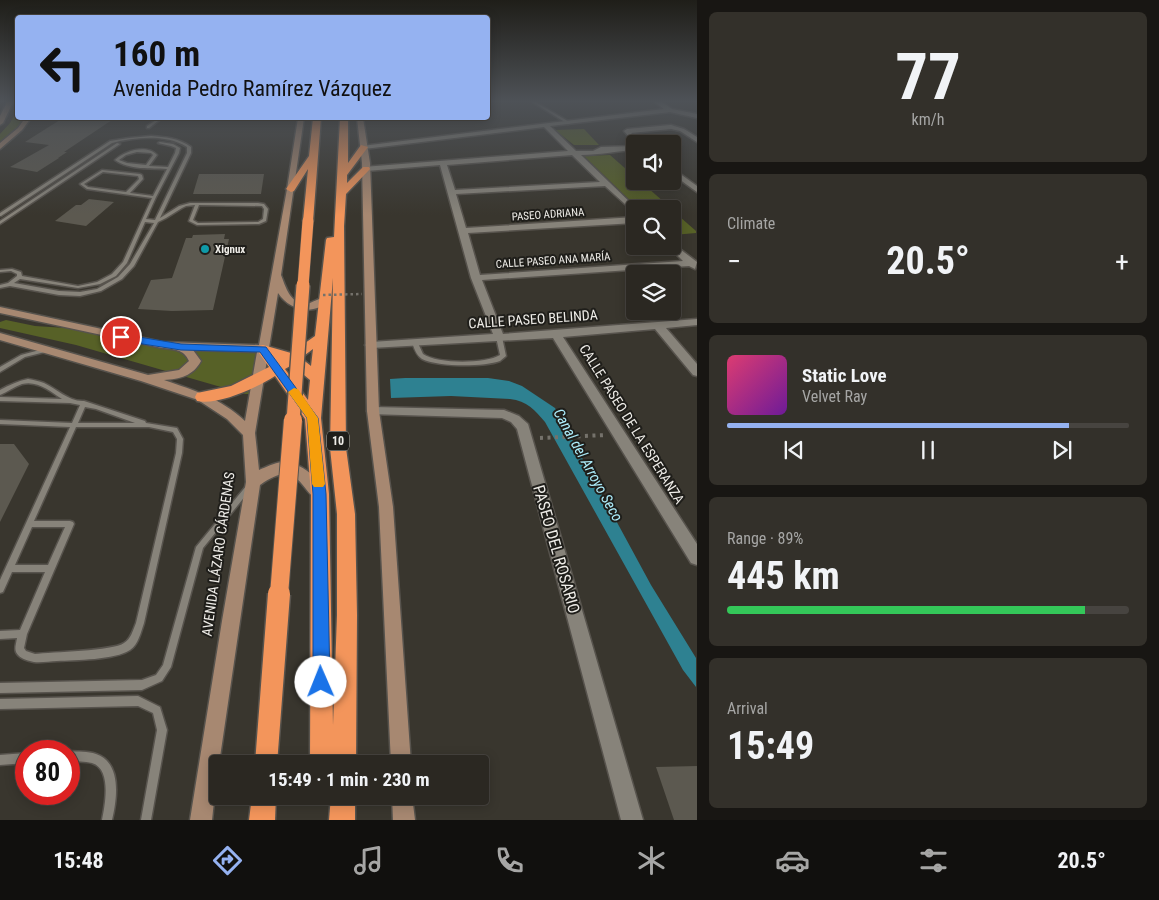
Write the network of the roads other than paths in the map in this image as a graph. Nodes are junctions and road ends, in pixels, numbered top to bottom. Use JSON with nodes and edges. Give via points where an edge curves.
{"nodes":[{"id":1,"x":11,"y":138,"type":"edge"},
{"id":2,"x":128,"y":138,"type":"edge"},
{"id":3,"x":151,"y":138,"type":"edge"},
{"id":4,"x":298,"y":138,"type":"edge"},
{"id":5,"x":315,"y":138,"type":"edge"},
{"id":6,"x":344,"y":138,"type":"edge"},
{"id":7,"x":363,"y":138,"type":"edge"},
{"id":8,"x":431,"y":138,"type":"edge"},
{"id":9,"x":559,"y":138,"type":"edge"},
{"id":10,"x":364,"y":146,"type":"junction"},
{"id":11,"x":0,"y":148,"type":"edge"},
{"id":12,"x":626,"y":149,"type":"edge"},
{"id":13,"x":97,"y":150,"type":"junction"},
{"id":14,"x":106,"y":150,"type":"junction"},
{"id":15,"x":574,"y":152,"type":"junction"},
{"id":16,"x":313,"y":155,"type":"junction"},
{"id":17,"x":443,"y":162,"type":"junction"},
{"id":18,"x":147,"y":166,"type":"junction"},
{"id":19,"x":170,"y":168,"type":"junction"},
{"id":20,"x":366,"y":169,"type":"junction"},
{"id":21,"x":343,"y":175,"type":"junction"},
{"id":22,"x":681,"y":178,"type":"edge"},
{"id":23,"x":606,"y":184,"type":"junction"},
{"id":24,"x":291,"y":189,"type":"junction"},
{"id":25,"x":696,"y":190,"type":"edge"},
{"id":26,"x":128,"y":192,"type":"junction"},
{"id":27,"x":452,"y":192,"type":"junction"},
{"id":28,"x":342,"y":193,"type":"junction"},
{"id":29,"x":154,"y":196,"type":"junction"},
{"id":30,"x":626,"y":203,"type":"edge"},
{"id":31,"x":197,"y":204,"type":"junction"},
{"id":32,"x":0,"y":215,"type":"edge"},
{"id":33,"x":144,"y":220,"type":"junction"},
{"id":34,"x":626,"y":221,"type":"edge"},
{"id":35,"x":156,"y":222,"type":"junction"},
{"id":36,"x":0,"y":223,"type":"edge"},
{"id":37,"x":339,"y":226,"type":"junction"},
{"id":38,"x":463,"y":231,"type":"junction"},
{"id":39,"x":681,"y":254,"type":"edge"},
{"id":40,"x":694,"y":266,"type":"edge"},
{"id":41,"x":0,"y":271,"type":"edge"},
{"id":42,"x":276,"y":271,"type":"junction"},
{"id":43,"x":19,"y":278,"type":"junction"},
{"id":44,"x":476,"y":278,"type":"junction"},
{"id":45,"x":10,"y":284,"type":"junction"},
{"id":46,"x":0,"y":287,"type":"edge"},
{"id":47,"x":324,"y":297,"type":"junction"},
{"id":48,"x":0,"y":310,"type":"edge"},
{"id":49,"x":0,"y":317,"type":"edge"},
{"id":50,"x":26,"y":317,"type":"junction"},
{"id":51,"x":696,"y":322,"type":"edge"},
{"id":52,"x":658,"y":325,"type":"junction"},
{"id":53,"x":556,"y":334,"type":"junction"},
{"id":54,"x":0,"y":336,"type":"edge"},
{"id":55,"x":498,"y":336,"type":"junction"},
{"id":56,"x":320,"y":338,"type":"junction"},
{"id":57,"x":414,"y":342,"type":"junction"},
{"id":58,"x":371,"y":345,"type":"junction"},
{"id":59,"x":181,"y":347,"type":"junction"},
{"id":60,"x":48,"y":349,"type":"junction"},
{"id":61,"x":263,"y":349,"type":"junction"},
{"id":62,"x":293,"y":358,"type":"junction"},
{"id":63,"x":277,"y":369,"type":"junction"},
{"id":64,"x":0,"y":370,"type":"edge"},
{"id":65,"x":696,"y":372,"type":"edge"},
{"id":66,"x":145,"y":378,"type":"junction"},
{"id":67,"x":316,"y":378,"type":"junction"},
{"id":68,"x":258,"y":380,"type":"junction"},
{"id":69,"x":0,"y":393,"type":"edge"},
{"id":70,"x":202,"y":397,"type":"junction"},
{"id":71,"x":0,"y":399,"type":"edge"},
{"id":72,"x":70,"y":401,"type":"junction"},
{"id":73,"x":84,"y":403,"type":"junction"},
{"id":74,"x":373,"y":411,"type":"junction"},
{"id":75,"x":313,"y":418,"type":"junction"},
{"id":76,"x":0,"y":422,"type":"edge"},
{"id":77,"x":74,"y":425,"type":"junction"},
{"id":78,"x":148,"y":425,"type":"junction"},
{"id":79,"x":249,"y":433,"type":"junction"},
{"id":80,"x":253,"y":482,"type":"junction"},
{"id":81,"x":320,"y":494,"type":"junction"},
{"id":82,"x":30,"y":524,"type":"junction"},
{"id":83,"x":696,"y":558,"type":"edge"},
{"id":84,"x":10,"y":568,"type":"junction"},
{"id":85,"x":51,"y":569,"type":"junction"},
{"id":86,"x":0,"y":589,"type":"edge"},
{"id":87,"x":23,"y":634,"type":"junction"},
{"id":88,"x":0,"y":635,"type":"edge"},
{"id":89,"x":0,"y":688,"type":"edge"},
{"id":90,"x":0,"y":704,"type":"edge"},
{"id":91,"x":267,"y":755,"type":"edge"},
{"id":92,"x":322,"y":755,"type":"edge"},
{"id":93,"x":344,"y":755,"type":"edge"},
{"id":94,"x":400,"y":755,"type":"edge"},
{"id":95,"x":80,"y":757,"type":"edge"},
{"id":96,"x":15,"y":759,"type":"edge"},
{"id":97,"x":0,"y":760,"type":"edge"},
{"id":98,"x":263,"y":805,"type":"edge"},
{"id":99,"x":403,"y":805,"type":"edge"},
{"id":100,"x":107,"y":820,"type":"edge"},
{"id":101,"x":146,"y":820,"type":"edge"},
{"id":102,"x":201,"y":820,"type":"edge"},
{"id":103,"x":262,"y":820,"type":"edge"},
{"id":104,"x":404,"y":820,"type":"edge"},
{"id":105,"x":632,"y":820,"type":"edge"}],
"edges":[{"from":1,"to":11,"type":"street"},
{"from":2,"to":13,"type":"lane","via":[[111,142]]},
{"from":3,"to":35,"type":"lane","via":[[184,143],[190,153]]},
{"from":4,"to":24,"type":"street","name":"AVENIDA LÁZARO CÁRDENAS"},
{"from":5,"to":16,"type":"highway"},
{"from":6,"to":21,"type":"highway","number":"10"},
{"from":7,"to":10,"type":"street"},
{"from":8,"to":10,"type":"street"},
{"from":9,"to":15,"type":"street"},
{"from":10,"to":20,"type":"street"},
{"from":10,"to":21,"type":"highway"},
{"from":12,"to":15,"type":"street","via":[[598,153]]},
{"from":13,"to":14,"type":"lane"},
{"from":13,"to":32,"type":"lane"},
{"from":14,"to":19,"type":"lane","via":[[131,141],[172,145],[178,150]]},
{"from":14,"to":36,"type":"lane"},
{"from":15,"to":17,"type":"street"},
{"from":15,"to":23,"type":"street"},
{"from":16,"to":24,"type":"highway"},
{"from":16,"to":91,"type":"highway","bridge":true},
{"from":17,"to":20,"type":"street"},
{"from":17,"to":27,"type":"street"},
{"from":18,"to":18,"type":"lane","via":[[123,163],[117,160],[131,151],[152,152],[155,155]]},
{"from":18,"to":19,"type":"lane"},
{"from":19,"to":29,"type":"lane"},
{"from":20,"to":28,"type":"highway"},
{"from":20,"to":58,"type":"street"},
{"from":21,"to":28,"type":"highway","number":"10"},
{"from":22,"to":25,"type":"street"},
{"from":23,"to":27,"type":"street"},
{"from":23,"to":30,"type":"street"},
{"from":24,"to":42,"type":"street","name":"AVENIDA LÁZARO CÁRDENAS"},
{"from":26,"to":26,"type":"lane","via":[[87,188],[82,184],[102,171],[140,175],[141,179]]},
{"from":26,"to":29,"type":"lane"},
{"from":27,"to":38,"type":"street"},
{"from":28,"to":37,"type":"highway","number":"10"},
{"from":29,"to":33,"type":"lane"},
{"from":31,"to":31,"type":"lane","via":[[263,205],[265,220],[197,224],[191,221]]},
{"from":31,"to":35,"type":"lane","via":[[182,206]]},
{"from":33,"to":35,"type":"lane"},
{"from":33,"to":43,"type":"lane","via":[[125,262],[106,280],[78,287]]},
{"from":34,"to":38,"type":"street","name":"PASEO ADRIANA"},
{"from":35,"to":45,"type":"lane","via":[[132,265],[120,278],[99,290],[72,294]]},
{"from":37,"to":47,"type":"highway","via":[[330,242]]},
{"from":37,"to":93,"type":"highway","number":"10","via":[[338,448],[346,524],[347,615]]},
{"from":38,"to":44,"type":"street"},
{"from":39,"to":40,"type":"street"},
{"from":40,"to":44,"type":"street","name":"CALLE PASEO ANA MARÍA"},
{"from":41,"to":43,"type":"lane","via":[[14,270],[19,273]]},
{"from":42,"to":47,"type":"street","via":[[282,294],[290,302],[306,306]]},
{"from":42,"to":61,"type":"street","name":"AVENIDA LÁZARO CÁRDENAS"},
{"from":43,"to":45,"type":"lane"},
{"from":44,"to":55,"type":"street"},
{"from":45,"to":46,"type":"lane"},
{"from":47,"to":56,"type":"highway"},
{"from":48,"to":50,"type":"street"},
{"from":49,"to":50,"type":"street"},
{"from":50,"to":59,"type":"street","via":[[140,342]]},
{"from":51,"to":52,"type":"street","name":"CALLE PASEO BELINDA"},
{"from":52,"to":53,"type":"street","name":"CALLE PASEO BELINDA"},
{"from":52,"to":65,"type":"street"},
{"from":53,"to":55,"type":"street","name":"CALLE PASEO BELINDA"},
{"from":53,"to":83,"type":"street","name":"CALLE PASEO DE LA ESPERANZA"},
{"from":54,"to":60,"type":"street"},
{"from":55,"to":57,"type":"street","name":"CALLE PASEO BELINDA"},
{"from":55,"to":57,"type":"lane","via":[[503,356],[488,362],[432,361],[421,356]]},
{"from":56,"to":62,"type":"highway"},
{"from":56,"to":67,"type":"highway"},
{"from":57,"to":58,"type":"street","name":"CALLE PASEO BELINDA"},
{"from":58,"to":74,"type":"street"},
{"from":59,"to":61,"type":"street"},
{"from":59,"to":66,"type":"street","via":[[194,358],[192,368],[176,375]]},
{"from":60,"to":64,"type":"lane","via":[[23,356]]},
{"from":60,"to":66,"type":"street"},
{"from":61,"to":62,"type":"highway"},
{"from":61,"to":63,"type":"highway"},
{"from":61,"to":68,"type":"street","name":"AVENIDA LÁZARO CÁRDENAS"},
{"from":62,"to":63,"type":"highway"},
{"from":62,"to":67,"type":"highway"},
{"from":63,"to":68,"type":"highway"},
{"from":63,"to":75,"type":"highway"},
{"from":66,"to":70,"type":"street"},
{"from":67,"to":75,"type":"highway"},
{"from":68,"to":70,"type":"highway","via":[[230,392]]},
{"from":68,"to":79,"type":"street","name":"AVENIDA LÁZARO CÁRDENAS"},
{"from":69,"to":72,"type":"lane","via":[[30,380]]},
{"from":70,"to":79,"type":"street","via":[[231,416]]},
{"from":71,"to":72,"type":"lane"},
{"from":72,"to":73,"type":"lane"},
{"from":73,"to":77,"type":"lane"},
{"from":73,"to":78,"type":"lane"},
{"from":74,"to":94,"type":"street","via":[[386,507]]},
{"from":74,"to":105,"type":"street","name":"PASEO DEL ROSARIO","via":[[504,414],[523,428]]},
{"from":75,"to":81,"type":"highway"},
{"from":76,"to":77,"type":"lane"},
{"from":77,"to":78,"type":"lane"},
{"from":77,"to":82,"type":"lane"},
{"from":78,"to":87,"type":"lane","via":[[175,430],[180,446],[140,623],[132,641],[122,650],[35,658],[19,649]]},
{"from":79,"to":80,"type":"street","name":"AVENIDA LÁZARO CÁRDENAS"},
{"from":80,"to":81,"type":"street","via":[[263,474],[290,468],[300,472]]},
{"from":80,"to":89,"type":"lane","via":[[200,547],[167,667],[159,678],[142,685]]},
{"from":80,"to":102,"type":"street","name":"AVENIDA LÁZARO CÁRDENAS"},
{"from":81,"to":92,"type":"highway"},
{"from":82,"to":84,"type":"lane"},
{"from":82,"to":85,"type":"lane","via":[[70,524]]},
{"from":84,"to":85,"type":"lane"},
{"from":84,"to":86,"type":"lane"},
{"from":85,"to":87,"type":"lane"},
{"from":87,"to":88,"type":"lane"},
{"from":90,"to":101,"type":"lane","via":[[138,701],[157,710],[162,730]]},
{"from":95,"to":100,"type":"lane","via":[[98,759],[107,768],[110,807]]},
{"from":96,"to":97,"type":"lane"},
{"from":98,"to":103,"type":"highway"},
{"from":99,"to":104,"type":"street"}]}
